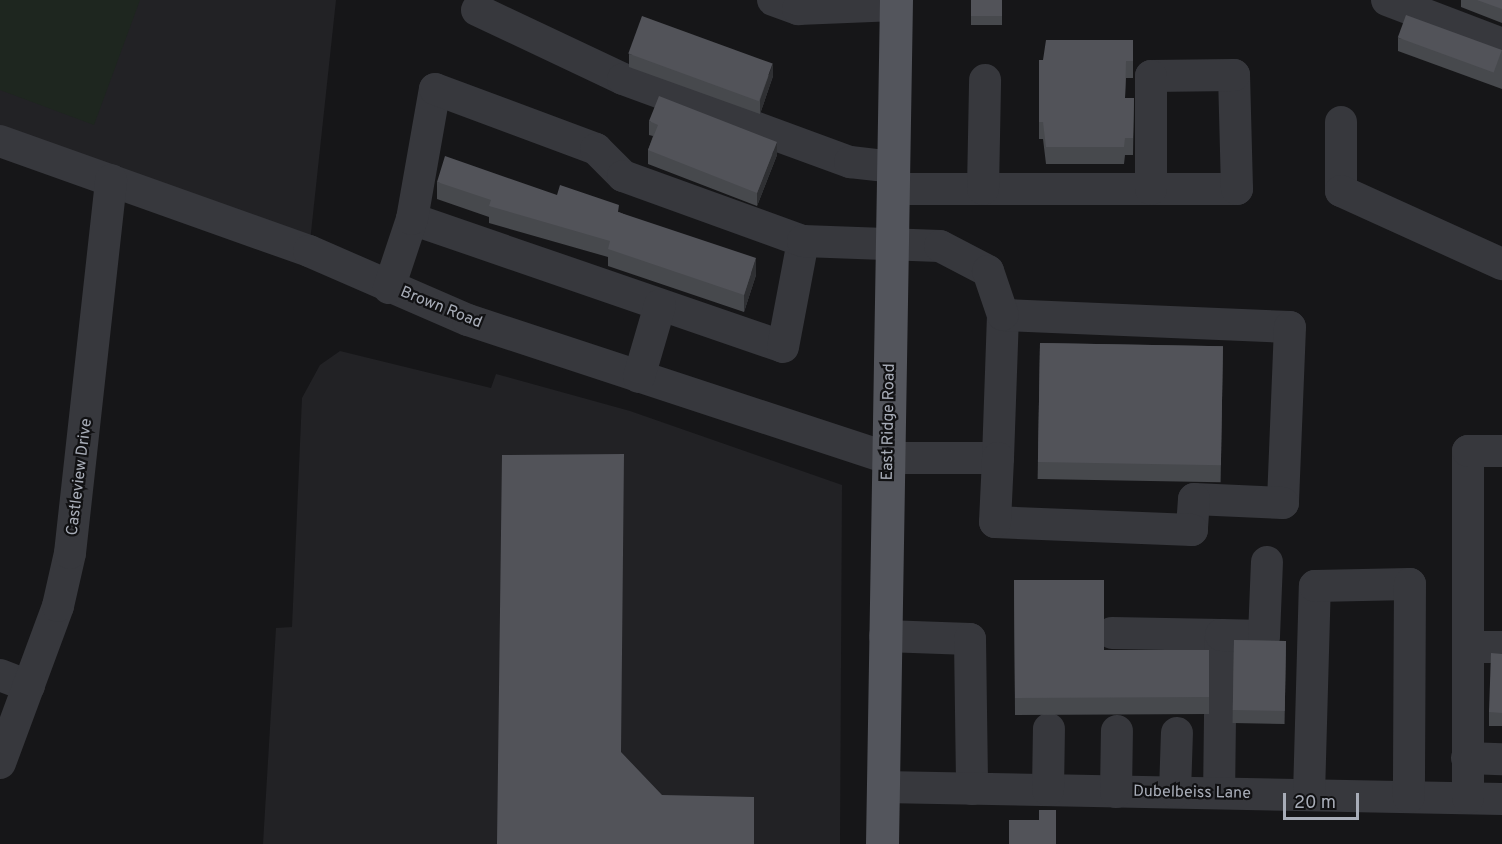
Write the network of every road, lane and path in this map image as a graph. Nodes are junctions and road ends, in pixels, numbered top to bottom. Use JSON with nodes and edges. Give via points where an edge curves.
{"nodes":[{"id":1,"x":1387,"y":0,"type":"edge"},
{"id":2,"x":784,"y":2,"type":"edge"},
{"id":3,"x":896,"y":2,"type":"edge"},
{"id":4,"x":1433,"y":8,"type":"edge"},
{"id":5,"x":477,"y":10,"type":"dead end"},
{"id":6,"x":1502,"y":44,"type":"edge"},
{"id":7,"x":985,"y":80,"type":"dead end"},
{"id":8,"x":1341,"y":122,"type":"dead end"},
{"id":9,"x":0,"y":141,"type":"edge"},
{"id":10,"x":893,"y":178,"type":"junction"},
{"id":11,"x":111,"y":180,"type":"junction"},
{"id":12,"x":983,"y":189,"type":"junction"},
{"id":13,"x":1151,"y":189,"type":"junction"},
{"id":14,"x":412,"y":219,"type":"junction"},
{"id":15,"x":803,"y":240,"type":"junction"},
{"id":16,"x":892,"y":245,"type":"junction"},
{"id":17,"x":1502,"y":264,"type":"edge"},
{"id":18,"x":389,"y":288,"type":"junction"},
{"id":19,"x":660,"y":305,"type":"junction"},
{"id":20,"x":1003,"y":315,"type":"junction"},
{"id":21,"x":639,"y":377,"type":"junction"},
{"id":22,"x":1502,"y":451,"type":"edge"},
{"id":23,"x":888,"y":458,"type":"junction"},
{"id":24,"x":998,"y":458,"type":"junction"},
{"id":25,"x":1267,"y":562,"type":"dead end"},
{"id":26,"x":1112,"y":633,"type":"dead end"},
{"id":27,"x":1221,"y":635,"type":"junction"},
{"id":28,"x":885,"y":636,"type":"junction"},
{"id":29,"x":1469,"y":647,"type":"junction"},
{"id":30,"x":1502,"y":647,"type":"edge"},
{"id":31,"x":0,"y":675,"type":"edge"},
{"id":32,"x":29,"y":686,"type":"junction"},
{"id":33,"x":1049,"y":729,"type":"dead end"},
{"id":34,"x":1117,"y":731,"type":"dead end"},
{"id":35,"x":1177,"y":733,"type":"dead end"},
{"id":36,"x":1467,"y":758,"type":"junction"},
{"id":37,"x":1502,"y":759,"type":"edge"},
{"id":38,"x":0,"y":763,"type":"edge"},
{"id":39,"x":883,"y":787,"type":"junction"},
{"id":40,"x":972,"y":789,"type":"junction"},
{"id":41,"x":1048,"y":790,"type":"junction"},
{"id":42,"x":1116,"y":792,"type":"junction"},
{"id":43,"x":1175,"y":792,"type":"junction"},
{"id":44,"x":1219,"y":793,"type":"junction"},
{"id":45,"x":1309,"y":795,"type":"junction"},
{"id":46,"x":1409,"y":797,"type":"junction"},
{"id":47,"x":1468,"y":798,"type":"junction"},
{"id":48,"x":1502,"y":799,"type":"edge"},
{"id":49,"x":882,"y":844,"type":"edge"}],
"edges":[{"from":1,"to":4,"type":"street"},
{"from":2,"to":3,"type":"street","via":[[798,9]]},
{"from":3,"to":10,"type":"main road","name":"East Ridge Road"},
{"from":4,"to":6,"type":"street"},
{"from":5,"to":10,"type":"street","via":[[634,83]]},
{"from":7,"to":12,"type":"street"},
{"from":8,"to":17,"type":"street","via":[[1341,191]]},
{"from":9,"to":11,"type":"street","name":"Brown Road"},
{"from":10,"to":12,"type":"street"},
{"from":10,"to":16,"type":"main road","name":"East Ridge Road"},
{"from":11,"to":18,"type":"street","name":"Brown Road","via":[[309,251]]},
{"from":11,"to":32,"type":"street","name":"Castleview Drive","via":[[78,510],[58,606]]},
{"from":12,"to":13,"type":"street"},
{"from":13,"to":13,"type":"street","via":[[1237,189],[1234,75],[1151,76]]},
{"from":14,"to":15,"type":"street","via":[[435,89],[596,149],[622,176]]},
{"from":14,"to":18,"type":"street"},
{"from":14,"to":19,"type":"street"},
{"from":15,"to":16,"type":"street"},
{"from":15,"to":19,"type":"street","via":[[783,348]]},
{"from":16,"to":20,"type":"street","via":[[940,246],[988,271]]},
{"from":16,"to":23,"type":"main road","name":"East Ridge Road"},
{"from":18,"to":21,"type":"street","name":"Brown Road","via":[[468,320]]},
{"from":19,"to":21,"type":"street"},
{"from":20,"to":24,"type":"street"},
{"from":20,"to":24,"type":"street","via":[[1290,327],[1283,502],[1194,499],[1192,530],[995,522]]},
{"from":21,"to":23,"type":"street","name":"Brown Road"},
{"from":22,"to":29,"type":"street","via":[[1468,451]]},
{"from":23,"to":24,"type":"street","name":"Brown Road"},
{"from":23,"to":28,"type":"main road","name":"East Ridge Road"},
{"from":25,"to":27,"type":"street","via":[[1264,636]]},
{"from":26,"to":27,"type":"street"},
{"from":27,"to":44,"type":"street"},
{"from":28,"to":39,"type":"main road","name":"East Ridge Road"},
{"from":28,"to":40,"type":"street","via":[[970,639]]},
{"from":29,"to":30,"type":"street"},
{"from":29,"to":36,"type":"street"},
{"from":31,"to":32,"type":"street"},
{"from":32,"to":38,"type":"street","name":"Castleview Drive"},
{"from":33,"to":41,"type":"street"},
{"from":34,"to":42,"type":"street"},
{"from":35,"to":43,"type":"street"},
{"from":36,"to":37,"type":"street"},
{"from":36,"to":47,"type":"street"},
{"from":39,"to":40,"type":"street","name":"Dubelbeiss Lane"},
{"from":39,"to":49,"type":"main road","name":"East Ridge Road"},
{"from":40,"to":41,"type":"street","name":"Dubelbeiss Lane"},
{"from":41,"to":42,"type":"street","name":"Dubelbeiss Lane"},
{"from":42,"to":43,"type":"street","name":"Dubelbeiss Lane"},
{"from":43,"to":44,"type":"street","name":"Dubelbeiss Lane"},
{"from":44,"to":45,"type":"street","name":"Dubelbeiss Lane"},
{"from":45,"to":46,"type":"street","name":"Dubelbeiss Lane"},
{"from":45,"to":46,"type":"street","via":[[1315,586],[1410,584]]},
{"from":46,"to":47,"type":"street","name":"Dubelbeiss Lane"},
{"from":47,"to":48,"type":"street","name":"Dubelbeiss Lane"}]}
